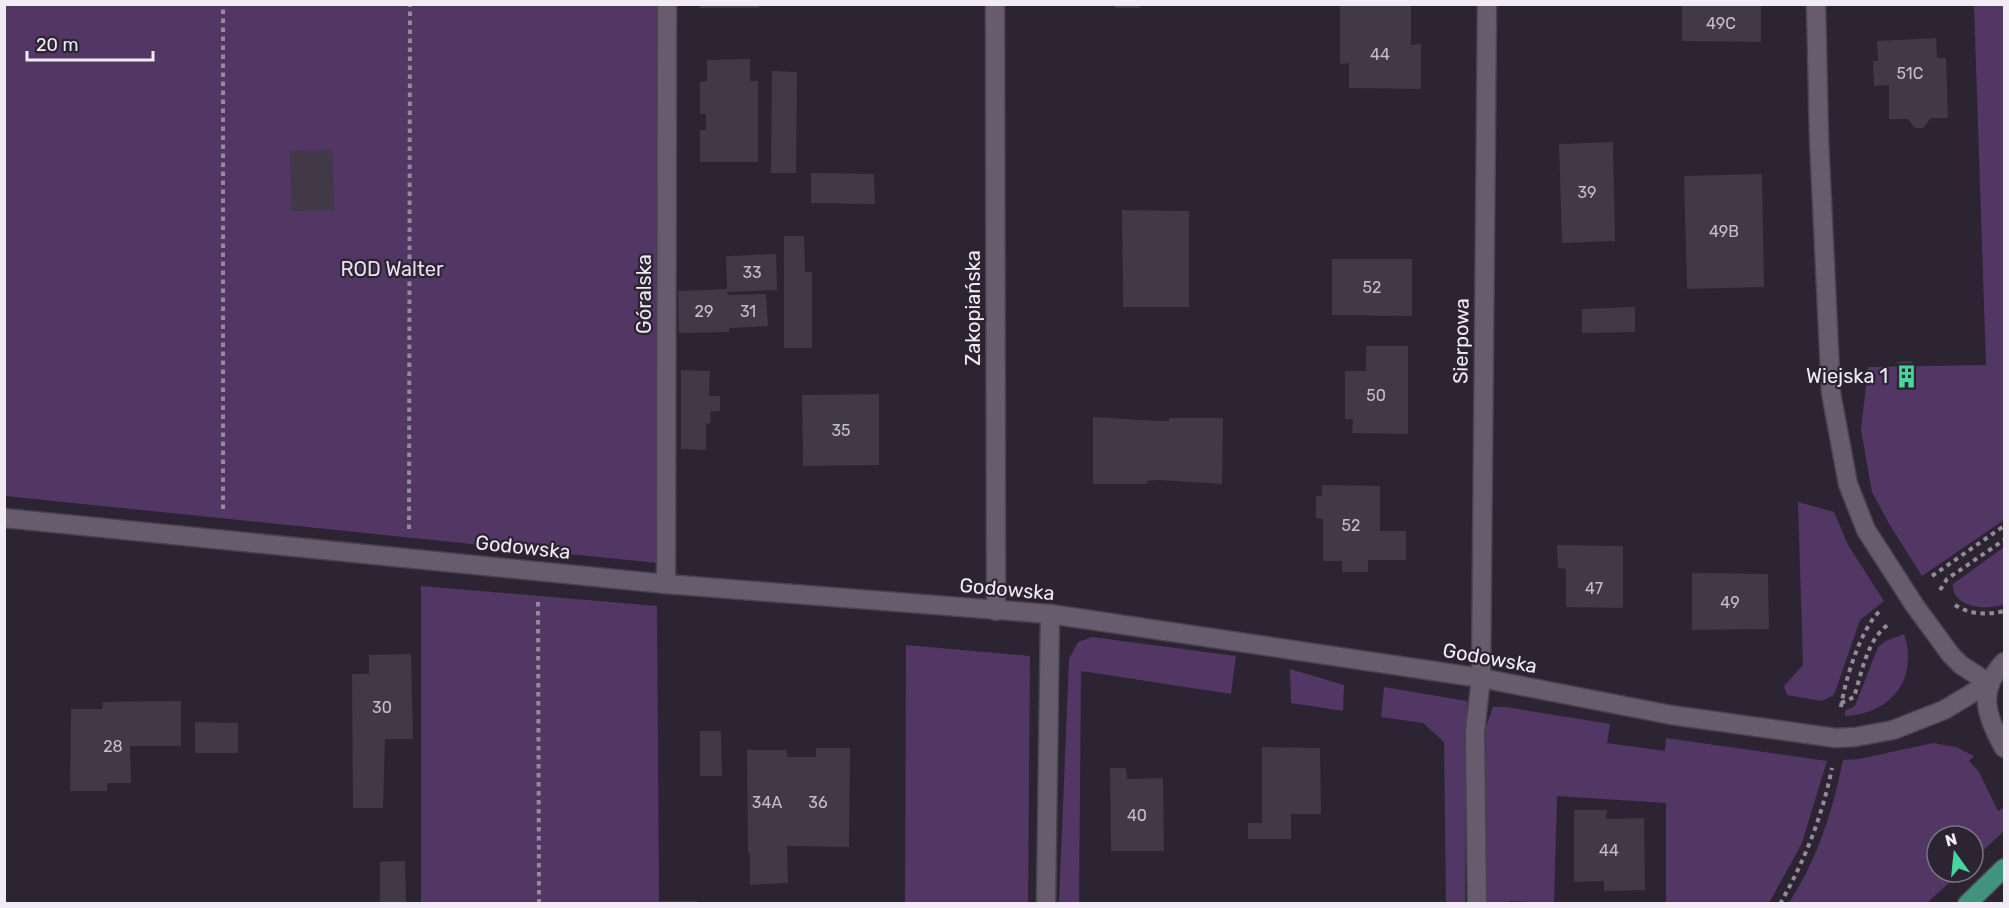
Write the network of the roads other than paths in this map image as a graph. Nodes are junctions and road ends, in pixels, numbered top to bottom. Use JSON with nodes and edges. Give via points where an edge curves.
{"nodes":[{"id":1,"x":667,"y":4,"type":"edge"},
{"id":2,"x":995,"y":4,"type":"edge"},
{"id":3,"x":1487,"y":4,"type":"edge"},
{"id":4,"x":1816,"y":4,"type":"edge"},
{"id":5,"x":4,"y":518,"type":"edge"},
{"id":6,"x":666,"y":584,"type":"junction"},
{"id":7,"x":996,"y":610,"type":"junction"},
{"id":8,"x":1050,"y":614,"type":"junction"},
{"id":9,"x":2004,"y":662,"type":"edge"},
{"id":10,"x":1481,"y":678,"type":"junction"},
{"id":11,"x":1989,"y":683,"type":"junction"},
{"id":12,"x":2004,"y":748,"type":"edge"},
{"id":13,"x":2004,"y":868,"type":"edge"},
{"id":14,"x":1046,"y":903,"type":"edge"},
{"id":15,"x":1477,"y":903,"type":"edge"},
{"id":16,"x":1967,"y":903,"type":"edge"}],
"edges":[{"from":1,"to":6,"type":"street","name":"Góralska"},
{"from":2,"to":7,"type":"street","name":"Zakopiańska"},
{"from":3,"to":10,"type":"street","name":"Sierpowa"},
{"from":4,"to":11,"type":"street","via":[[1831,393],[1848,484],[1866,530],[1915,606],[1951,655]]},
{"from":5,"to":6,"type":"street","name":"Godowska"},
{"from":6,"to":7,"type":"street","name":"Godowska"},
{"from":7,"to":8,"type":"street","name":"Godowska"},
{"from":8,"to":10,"type":"street","name":"Godowska"},
{"from":8,"to":14,"type":"street"},
{"from":9,"to":11,"type":"street"},
{"from":10,"to":11,"type":"street","name":"Godowska","via":[[1671,715],[1836,738],[1893,730],[1944,710]]},
{"from":10,"to":15,"type":"street","name":"Sierpowa","via":[[1475,730]]},
{"from":11,"to":12,"type":"street","via":[[1987,700],[1992,722]]},
{"from":13,"to":16,"type":"main road"}]}
